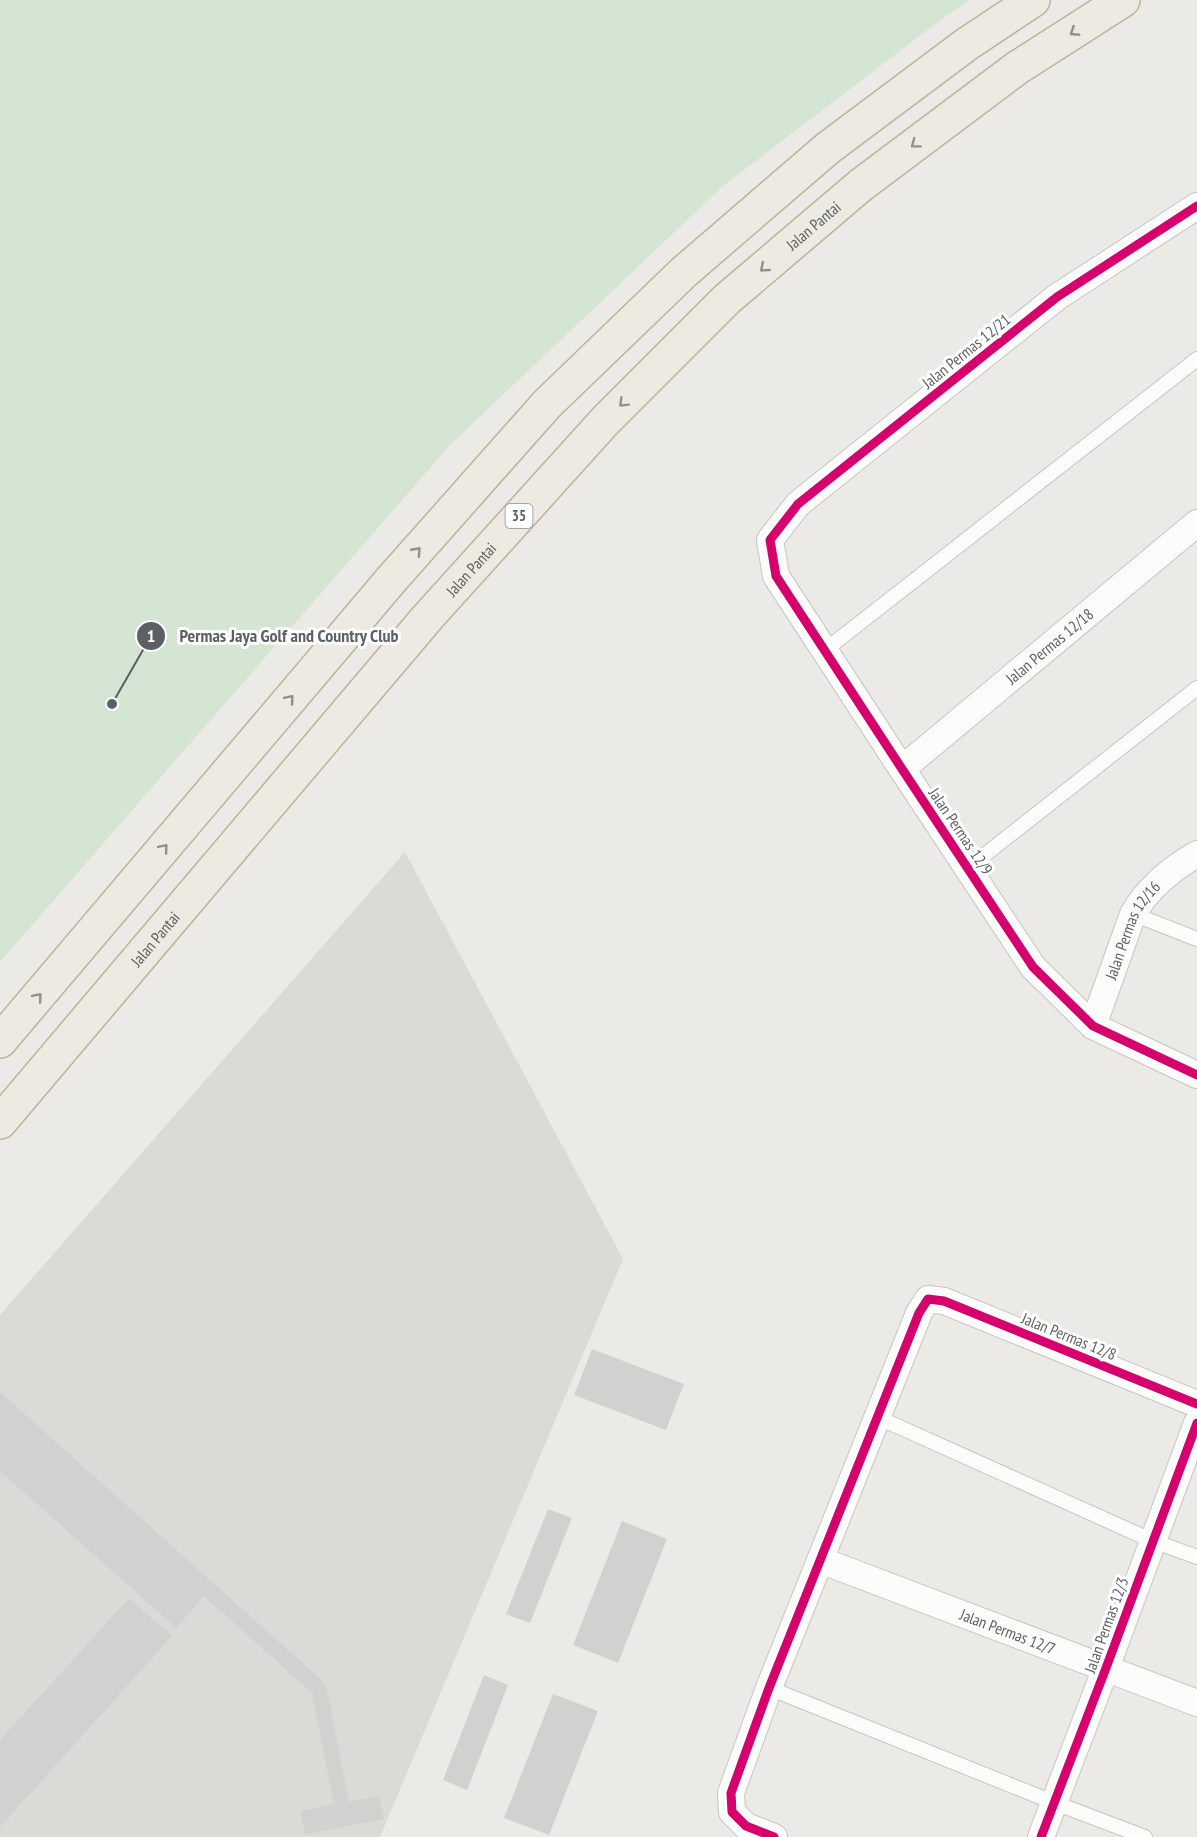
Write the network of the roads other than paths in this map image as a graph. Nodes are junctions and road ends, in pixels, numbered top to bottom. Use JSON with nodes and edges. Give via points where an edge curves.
{"nodes":[{"id":1,"x":1033,"y":0,"type":"edge"},
{"id":2,"x":1123,"y":0,"type":"edge"},
{"id":3,"x":1196,"y":208,"type":"edge"},
{"id":4,"x":1197,"y":359,"type":"edge"},
{"id":5,"x":1197,"y":523,"type":"edge"},
{"id":6,"x":770,"y":540,"type":"joint"},
{"id":7,"x":824,"y":651,"type":"junction"},
{"id":8,"x":1197,"y":688,"type":"edge"},
{"id":9,"x":902,"y":769,"type":"junction"},
{"id":10,"x":1197,"y":854,"type":"edge"},
{"id":11,"x":968,"y":867,"type":"junction"},
{"id":12,"x":1133,"y":914,"type":"junction"},
{"id":13,"x":1197,"y":939,"type":"edge"},
{"id":14,"x":1093,"y":1026,"type":"junction"},
{"id":15,"x":0,"y":1041,"type":"edge"},
{"id":16,"x":1197,"y":1075,"type":"edge"},
{"id":17,"x":0,"y":1122,"type":"edge"},
{"id":18,"x":1197,"y":1404,"type":"edge"},
{"id":19,"x":877,"y":1418,"type":"junction"},
{"id":20,"x":1197,"y":1423,"type":"edge"},
{"id":21,"x":1153,"y":1541,"type":"junction"},
{"id":22,"x":1197,"y":1557,"type":"edge"},
{"id":23,"x":820,"y":1560,"type":"junction"},
{"id":24,"x":1106,"y":1668,"type":"junction"},
{"id":25,"x":769,"y":1688,"type":"junction"},
{"id":26,"x":1197,"y":1704,"type":"edge"},
{"id":27,"x":1055,"y":1803,"type":"junction"},
{"id":28,"x":774,"y":1837,"type":"edge"},
{"id":29,"x":1041,"y":1837,"type":"edge"},
{"id":30,"x":1145,"y":1837,"type":"edge"}],
"edges":[{"from":15,"to":1,"type":"highway","one_way":true,"via":[[391,580],[547,404],[684,273],[828,148]]},
{"from":2,"to":17,"type":"highway","name":"Jalan Pantai","number":"35","one_way":true,"via":[[1017,68],[861,185],[728,299],[605,420],[427,618]]},
{"from":3,"to":6,"type":"street","name":"Jalan Permas 12/21","via":[[1057,297],[798,504]]},
{"from":4,"to":7,"type":"lane"},
{"from":5,"to":9,"type":"street","name":"Jalan Permas 12/18"},
{"from":6,"to":7,"type":"street","name":"Jalan Permas 12/9","via":[[776,576]]},
{"from":7,"to":9,"type":"street","name":"Jalan Permas 12/9"},
{"from":8,"to":11,"type":"lane"},
{"from":9,"to":11,"type":"street","name":"Jalan Permas 12/9"},
{"from":10,"to":12,"type":"street","name":"Jalan Permas 12/16","via":[[1161,879]]},
{"from":11,"to":14,"type":"street","name":"Jalan Permas 12/9","via":[[1034,967]]},
{"from":12,"to":13,"type":"lane"},
{"from":12,"to":14,"type":"street","name":"Jalan Permas 12/16"},
{"from":14,"to":16,"type":"street","name":"Jalan Permas 12/9"},
{"from":18,"to":19,"type":"street","name":"Jalan Permas 12/8","via":[[944,1301],[928,1299]]},
{"from":19,"to":21,"type":"lane"},
{"from":19,"to":23,"type":"street"},
{"from":20,"to":21,"type":"street","name":"Jalan Permas 12/3"},
{"from":21,"to":22,"type":"lane"},
{"from":21,"to":24,"type":"street","name":"Jalan Permas 12/3"},
{"from":23,"to":24,"type":"street","name":"Jalan Permas 12/7"},
{"from":23,"to":25,"type":"street"},
{"from":24,"to":26,"type":"street","name":"Jalan Permas 12/7"},
{"from":24,"to":27,"type":"street","name":"Jalan Permas 12/3"},
{"from":25,"to":27,"type":"lane"},
{"from":25,"to":28,"type":"street","via":[[731,1792],[732,1812],[746,1826]]},
{"from":27,"to":29,"type":"street","name":"Jalan Permas 12/3"},
{"from":27,"to":30,"type":"lane"}]}
